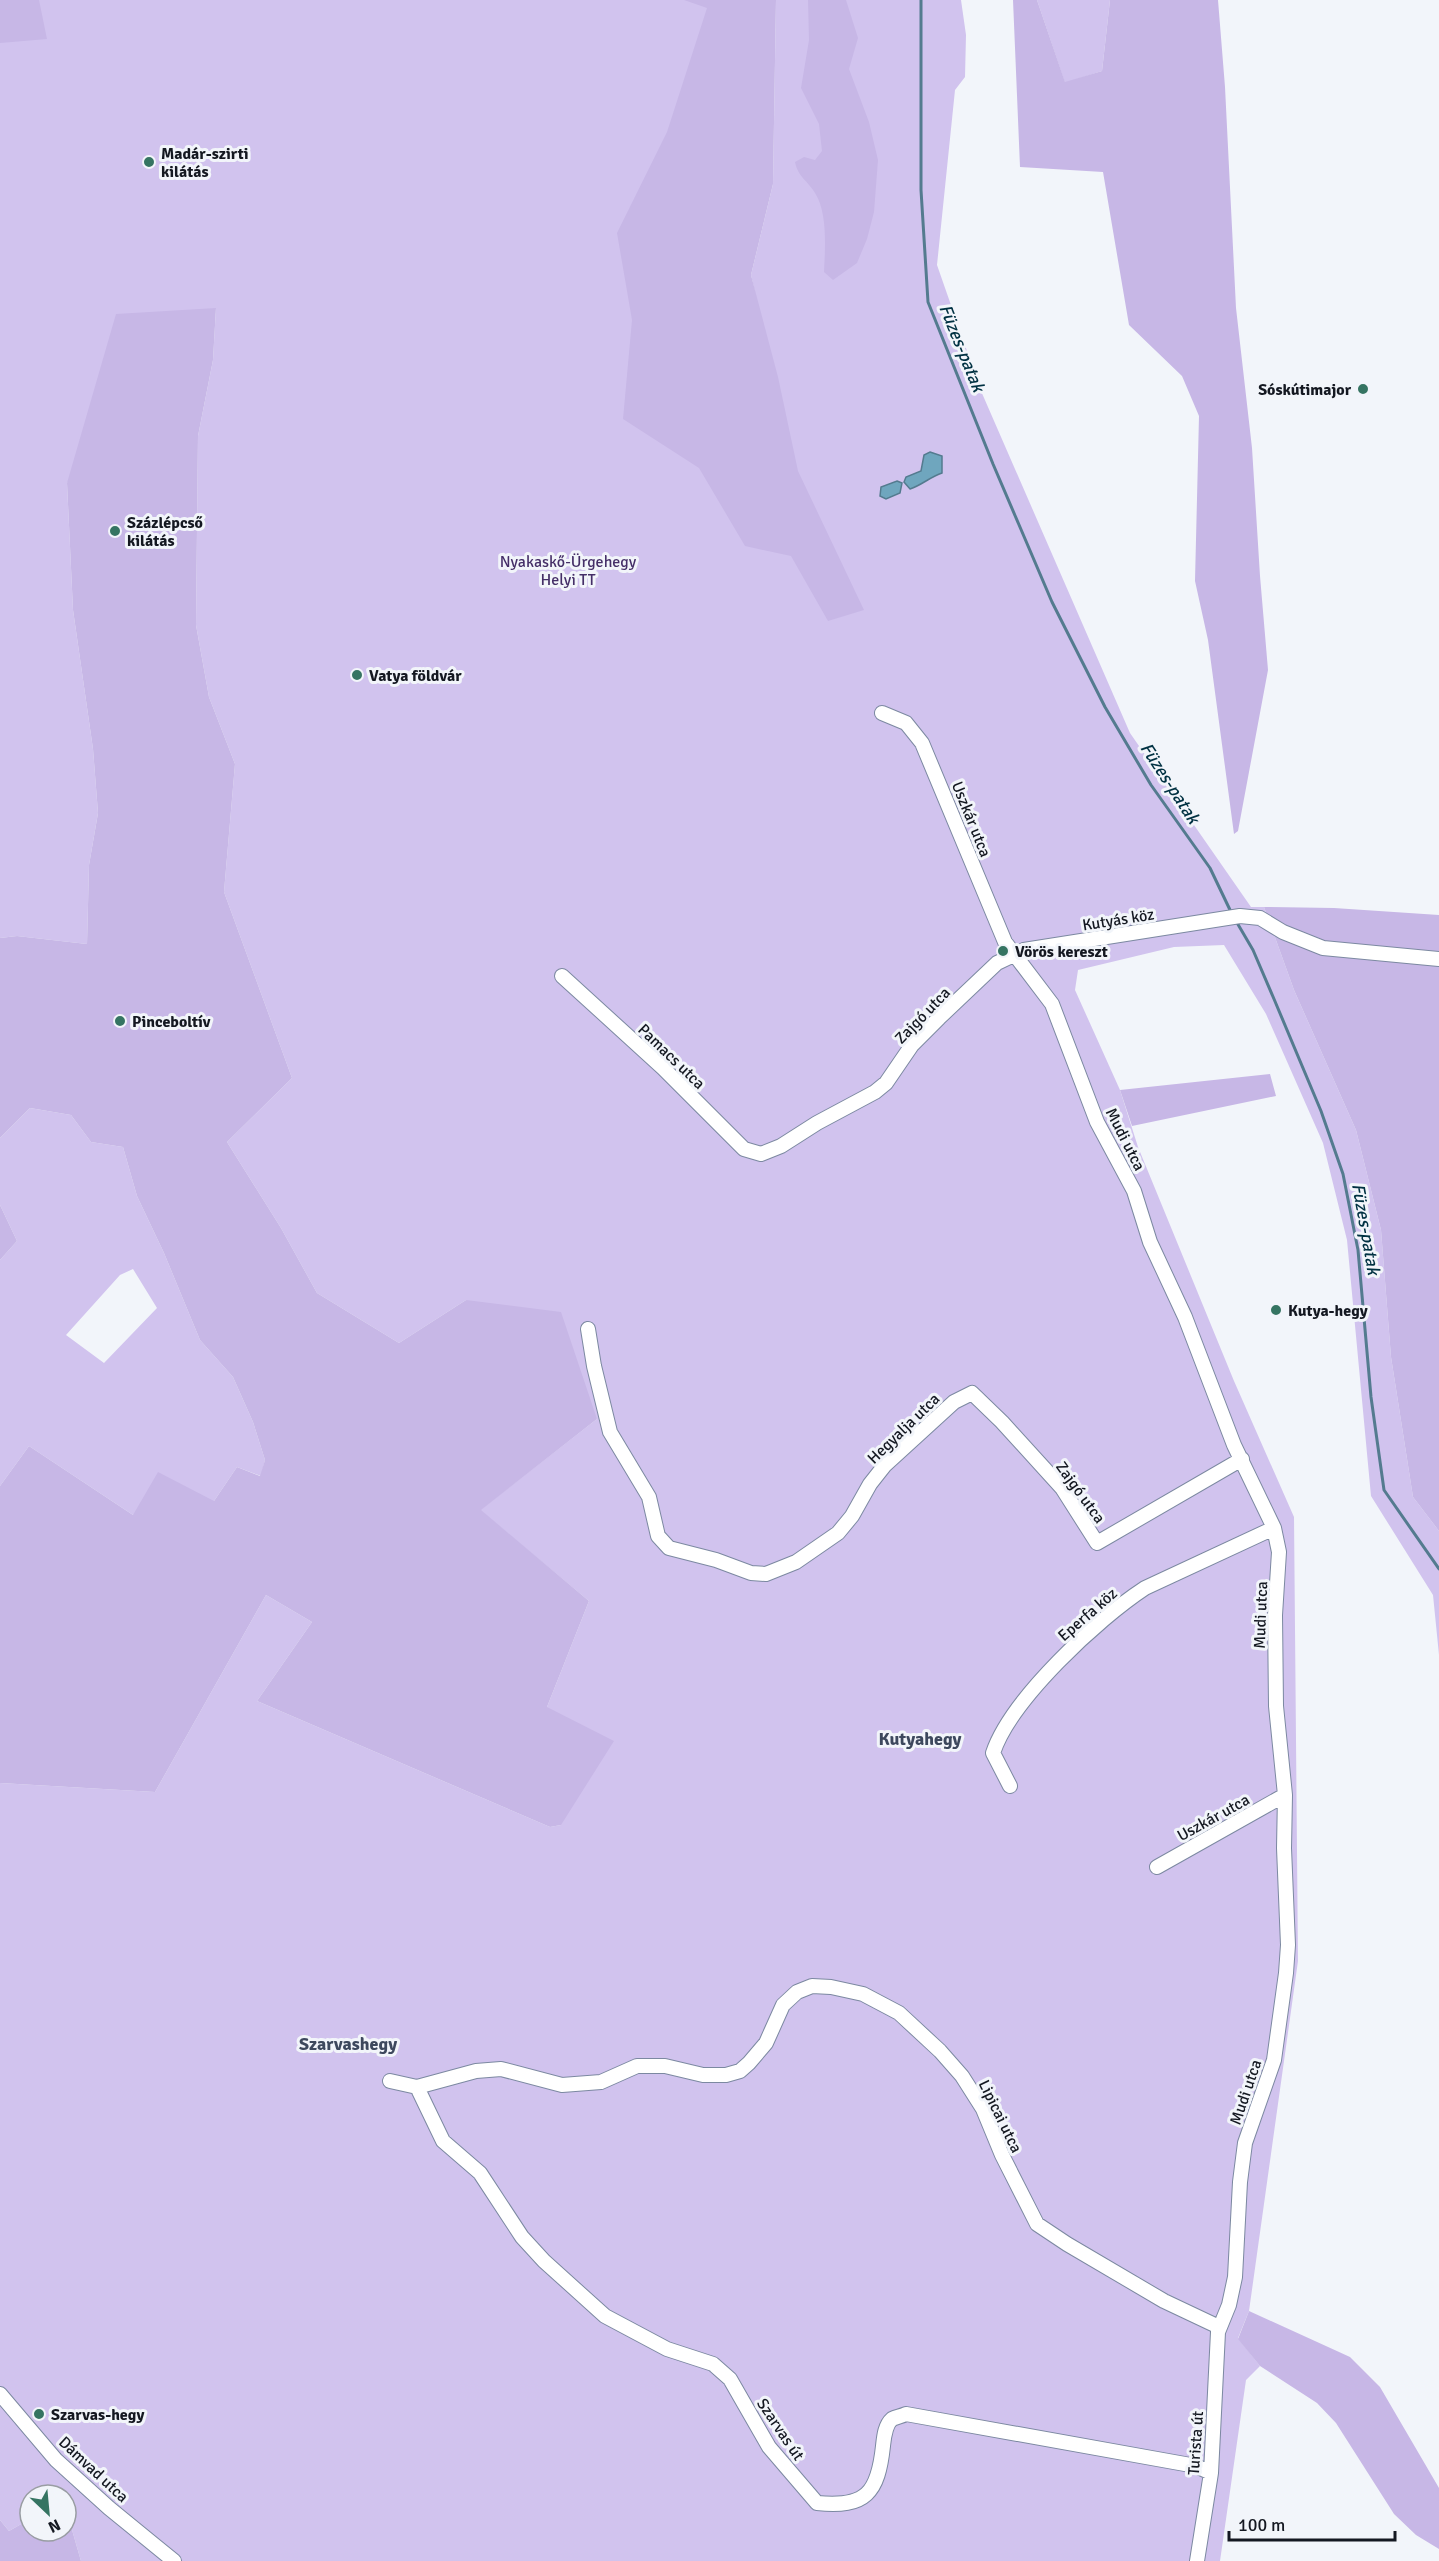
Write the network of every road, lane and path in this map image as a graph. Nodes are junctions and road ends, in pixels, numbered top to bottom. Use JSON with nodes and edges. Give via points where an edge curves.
{"nodes":[{"id":1,"x":882,"y":713,"type":"dead end"},
{"id":2,"x":1015,"y":952,"type":"junction"},
{"id":3,"x":1439,"y":959,"type":"edge"},
{"id":4,"x":562,"y":976,"type":"dead end"},
{"id":5,"x":761,"y":1154,"type":"joint"},
{"id":6,"x":588,"y":1329,"type":"dead end"},
{"id":7,"x":972,"y":1393,"type":"joint"},
{"id":8,"x":1242,"y":1459,"type":"junction"},
{"id":9,"x":1274,"y":1528,"type":"junction"},
{"id":10,"x":1010,"y":1786,"type":"dead end"},
{"id":11,"x":1286,"y":1795,"type":"junction"},
{"id":12,"x":1156,"y":1867,"type":"dead end"},
{"id":13,"x":390,"y":2081,"type":"dead end"},
{"id":14,"x":417,"y":2087,"type":"junction"},
{"id":15,"x":1219,"y":2327,"type":"junction"},
{"id":16,"x":0,"y":2394,"type":"edge"},
{"id":17,"x":1210,"y":2473,"type":"junction"},
{"id":18,"x":174,"y":2561,"type":"edge"},
{"id":19,"x":1197,"y":2561,"type":"edge"}],
"edges":[{"from":1,"to":2,"type":"street","name":"Uszkár utca","via":[[906,723],[922,743],[1005,942]]},
{"from":2,"to":3,"type":"street","name":"Kutyás köz","via":[[1233,917],[1260,918],[1323,948]]},
{"from":2,"to":5,"type":"street","name":"Zajgó utca","via":[[997,963],[912,1045],[886,1083],[875,1092]]},
{"from":2,"to":8,"type":"street","name":"Mudi utca","via":[[1052,1004],[1097,1122],[1134,1191],[1150,1242]]},
{"from":4,"to":5,"type":"street","name":"Pamacs utca","via":[[744,1149]]},
{"from":6,"to":7,"type":"street","name":"Hegyalja utca","via":[[610,1432],[649,1497],[658,1536],[669,1548],[751,1573],[766,1574],[796,1562],[838,1533],[885,1465],[954,1402]]},
{"from":7,"to":8,"type":"street","name":"Zajgó utca","via":[[1062,1488],[1097,1543]]},
{"from":8,"to":9,"type":"street","name":"Mudi utca"},
{"from":9,"to":10,"type":"street","name":"Eperfa köz","via":[[1145,1588],[1054,1665],[995,1747],[993,1753]]},
{"from":9,"to":11,"type":"street","name":"Mudi utca","via":[[1280,1552],[1275,1615],[1276,1706]]},
{"from":11,"to":12,"type":"street","name":"Uszkár utca"},
{"from":11,"to":15,"type":"street","name":"Mudi utca","via":[[1286,1974],[1274,2060],[1245,2143],[1235,2277]]},
{"from":13,"to":14,"type":"street"},
{"from":14,"to":15,"type":"street","name":"Lipicai utca","via":[[476,2071],[501,2069],[562,2085],[601,2082],[637,2066],[726,2075],[749,2063],[766,2043],[783,2005],[797,1992],[812,1986],[863,1994],[899,2013],[962,2076],[983,2109],[1037,2224],[1164,2301]]},
{"from":14,"to":17,"type":"street","name":"Szarvas út","via":[[443,2141],[473,2165],[522,2237],[544,2261],[605,2316],[667,2349],[713,2364],[730,2379],[769,2447],[817,2503],[849,2504],[870,2491],[881,2467],[887,2426],[906,2414],[1196,2466]]},
{"from":15,"to":17,"type":"street","name":"Turista út"},
{"from":16,"to":18,"type":"street","name":"Dámvad utca","via":[[56,2460]]},
{"from":17,"to":19,"type":"street","name":"Turista út"}]}
